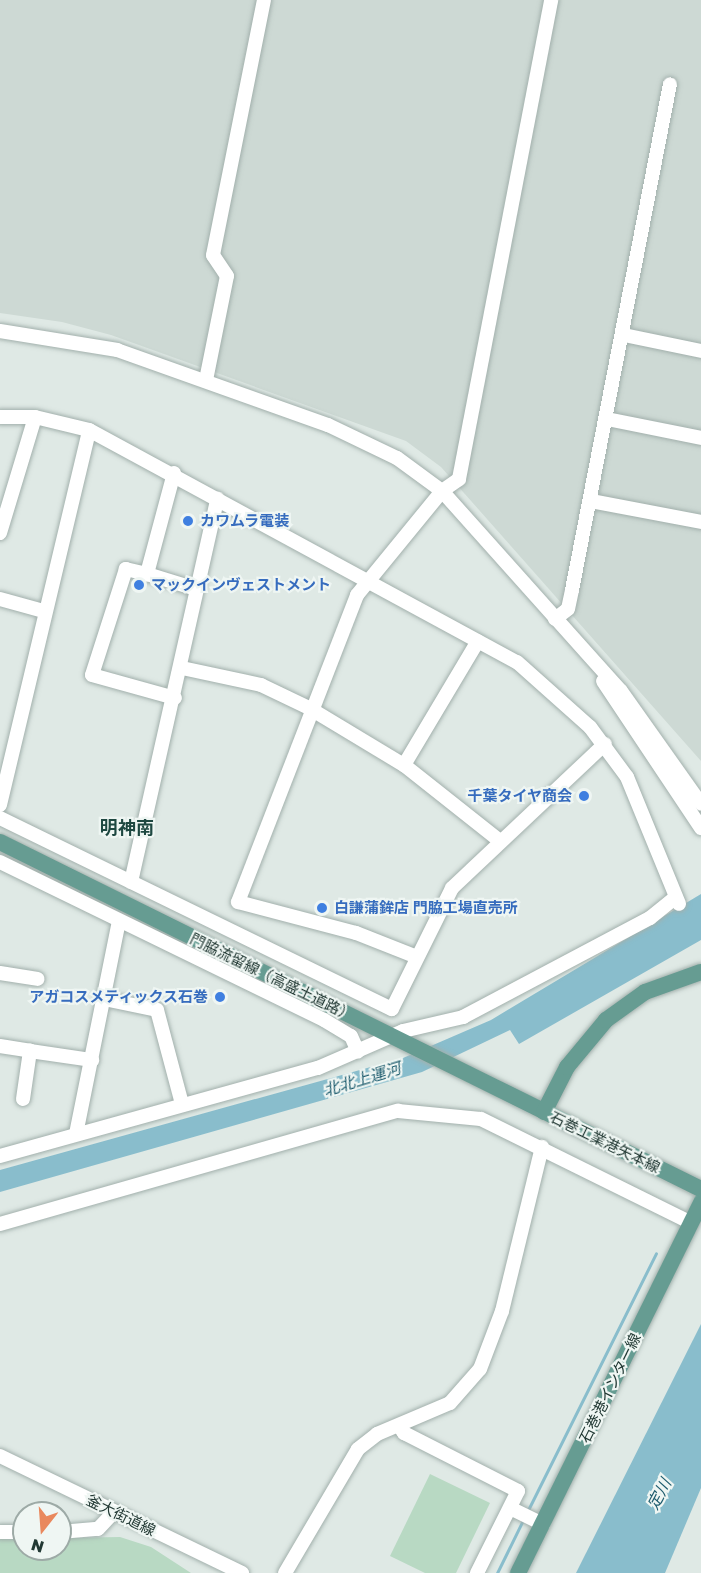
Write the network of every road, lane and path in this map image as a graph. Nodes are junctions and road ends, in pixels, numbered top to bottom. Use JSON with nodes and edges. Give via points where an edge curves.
{"nodes":[{"id":1,"x":264,"y":0,"type":"edge"},
{"id":2,"x":551,"y":0,"type":"edge"},
{"id":3,"x":670,"y":84,"type":"dead end"},
{"id":4,"x":0,"y":331,"type":"edge"},
{"id":5,"x":624,"y":335,"type":"junction"},
{"id":6,"x":701,"y":351,"type":"edge"},
{"id":7,"x":206,"y":380,"type":"junction"},
{"id":8,"x":0,"y":417,"type":"edge"},
{"id":9,"x":34,"y":417,"type":"junction"},
{"id":10,"x":607,"y":419,"type":"junction"},
{"id":11,"x":89,"y":430,"type":"junction"},
{"id":12,"x":701,"y":438,"type":"edge"},
{"id":13,"x":174,"y":473,"type":"junction"},
{"id":14,"x":442,"y":491,"type":"junction"},
{"id":15,"x":217,"y":499,"type":"junction"},
{"id":16,"x":591,"y":501,"type":"junction"},
{"id":17,"x":701,"y":522,"type":"edge"},
{"id":18,"x":0,"y":533,"type":"edge"},
{"id":19,"x":147,"y":574,"type":"junction"},
{"id":20,"x":364,"y":582,"type":"junction"},
{"id":21,"x":196,"y":589,"type":"junction"},
{"id":22,"x":0,"y":599,"type":"edge"},
{"id":23,"x":44,"y":611,"type":"junction"},
{"id":24,"x":555,"y":619,"type":"junction"},
{"id":25,"x":478,"y":641,"type":"junction"},
{"id":26,"x":586,"y":654,"type":"junction"},
{"id":27,"x":182,"y":668,"type":"junction"},
{"id":28,"x":175,"y":698,"type":"junction"},
{"id":29,"x":311,"y":709,"type":"junction"},
{"id":30,"x":605,"y":744,"type":"junction"},
{"id":31,"x":404,"y":765,"type":"junction"},
{"id":32,"x":701,"y":804,"type":"edge"},
{"id":33,"x":0,"y":805,"type":"edge"},
{"id":34,"x":0,"y":818,"type":"edge"},
{"id":35,"x":701,"y":828,"type":"edge"},
{"id":36,"x":500,"y":841,"type":"junction"},
{"id":37,"x":0,"y":842,"type":"edge"},
{"id":38,"x":0,"y":862,"type":"edge"},
{"id":39,"x":131,"y":882,"type":"junction"},
{"id":40,"x":119,"y":921,"type":"junction"},
{"id":41,"x":417,"y":957,"type":"junction"},
{"id":42,"x":701,"y":972,"type":"edge"},
{"id":43,"x":0,"y":973,"type":"edge"},
{"id":44,"x":38,"y":979,"type":"dead end"},
{"id":45,"x":104,"y":999,"type":"junction"},
{"id":46,"x":392,"y":1036,"type":"junction"},
{"id":47,"x":0,"y":1046,"type":"edge"},
{"id":48,"x":30,"y":1051,"type":"junction"},
{"id":49,"x":358,"y":1052,"type":"junction"},
{"id":50,"x":92,"y":1060,"type":"junction"},
{"id":51,"x":24,"y":1099,"type":"dead end"},
{"id":52,"x":182,"y":1104,"type":"junction"},
{"id":53,"x":544,"y":1112,"type":"junction"},
{"id":54,"x":75,"y":1134,"type":"junction"},
{"id":55,"x":542,"y":1147,"type":"junction"},
{"id":56,"x":0,"y":1156,"type":"edge"},
{"id":57,"x":696,"y":1187,"type":"edge"},
{"id":58,"x":701,"y":1202,"type":"edge"},
{"id":59,"x":0,"y":1224,"type":"edge"},
{"id":60,"x":696,"y":1225,"type":"edge"},
{"id":61,"x":399,"y":1425,"type":"junction"},
{"id":62,"x":0,"y":1456,"type":"edge"},
{"id":63,"x":114,"y":1512,"type":"junction"},
{"id":64,"x":526,"y":1516,"type":"junction"},
{"id":65,"x":72,"y":1531,"type":"edge"},
{"id":66,"x":242,"y":1573,"type":"edge"},
{"id":67,"x":285,"y":1573,"type":"edge"},
{"id":68,"x":477,"y":1573,"type":"edge"},
{"id":69,"x":518,"y":1573,"type":"edge"},
{"id":70,"x":531,"y":1573,"type":"edge"}],
"edges":[{"from":1,"to":7,"type":"street","via":[[213,255],[227,276]]},
{"from":2,"to":14,"type":"street","via":[[459,479]]},
{"from":3,"to":5,"type":"street"},
{"from":4,"to":7,"type":"street","via":[[117,350]]},
{"from":5,"to":6,"type":"street"},
{"from":5,"to":10,"type":"street"},
{"from":7,"to":14,"type":"street","via":[[370,443]]},
{"from":8,"to":9,"type":"street"},
{"from":9,"to":11,"type":"street"},
{"from":9,"to":18,"type":"street"},
{"from":10,"to":12,"type":"street"},
{"from":10,"to":16,"type":"street"},
{"from":11,"to":13,"type":"street"},
{"from":11,"to":23,"type":"street"},
{"from":13,"to":15,"type":"street"},
{"from":13,"to":19,"type":"street"},
{"from":14,"to":20,"type":"street"},
{"from":14,"to":24,"type":"street"},
{"from":15,"to":20,"type":"street"},
{"from":15,"to":21,"type":"street"},
{"from":16,"to":17,"type":"street"},
{"from":16,"to":24,"type":"street","via":[[568,609]]},
{"from":19,"to":21,"type":"street"},
{"from":19,"to":28,"type":"street","via":[[126,569],[92,675]]},
{"from":20,"to":25,"type":"street"},
{"from":20,"to":29,"type":"street"},
{"from":21,"to":27,"type":"street"},
{"from":22,"to":23,"type":"street"},
{"from":23,"to":33,"type":"street"},
{"from":24,"to":26,"type":"street"},
{"from":25,"to":30,"type":"street","via":[[549,686]]},
{"from":25,"to":31,"type":"street"},
{"from":26,"to":32,"type":"street","via":[[645,722]]},
{"from":26,"to":35,"type":"street"},
{"from":27,"to":28,"type":"street"},
{"from":27,"to":29,"type":"street","via":[[261,685]]},
{"from":28,"to":39,"type":"street"},
{"from":29,"to":31,"type":"street"},
{"from":29,"to":41,"type":"street","via":[[238,902],[356,933]]},
{"from":30,"to":36,"type":"street"},
{"from":30,"to":46,"type":"street","via":[[639,799],[677,900],[497,1002],[463,1017]]},
{"from":31,"to":36,"type":"street"},
{"from":34,"to":39,"type":"street"},
{"from":36,"to":41,"type":"street","via":[[452,888]]},
{"from":37,"to":46,"type":"main road","name":"門脇流留線（高盛土道路）"},
{"from":38,"to":40,"type":"street"},
{"from":39,"to":41,"type":"street","via":[[392,1009]]},
{"from":40,"to":45,"type":"street"},
{"from":40,"to":49,"type":"street","via":[[345,1031]]},
{"from":42,"to":53,"type":"main road","name":"石巻工業港矢本線","via":[[645,992],[606,1020],[567,1067]]},
{"from":43,"to":44,"type":"street"},
{"from":45,"to":50,"type":"street"},
{"from":45,"to":52,"type":"street","via":[[157,1010]]},
{"from":46,"to":49,"type":"street"},
{"from":46,"to":53,"type":"main road","name":"門脇流留線（高盛土道路）"},
{"from":47,"to":48,"type":"street"},
{"from":48,"to":50,"type":"street"},
{"from":48,"to":51,"type":"street"},
{"from":49,"to":52,"type":"street","via":[[318,1068]]},
{"from":50,"to":54,"type":"street"},
{"from":52,"to":54,"type":"street"},
{"from":53,"to":57,"type":"main road","name":"石巻工業港矢本線"},
{"from":54,"to":56,"type":"street"},
{"from":55,"to":59,"type":"street","via":[[481,1119],[398,1111]]},
{"from":55,"to":60,"type":"street"},
{"from":55,"to":61,"type":"street","via":[[502,1311],[480,1369],[450,1403]]},
{"from":58,"to":60,"type":"main road","name":"石巻港インター線"},
{"from":60,"to":64,"type":"main road","name":"石巻港インター線"},
{"from":60,"to":70,"type":"main road","name":"石巻港インター線"},
{"from":61,"to":64,"type":"street","via":[[404,1433],[518,1491]]},
{"from":61,"to":67,"type":"street","via":[[377,1434],[358,1449]]},
{"from":62,"to":63,"type":"street","name":"釜大街道線"},
{"from":63,"to":65,"type":"street","via":[[98,1529]]},
{"from":63,"to":66,"type":"street","name":"釜大街道線"},
{"from":64,"to":68,"type":"street"},
{"from":64,"to":69,"type":"main road","name":"石巻港インター線"}]}
